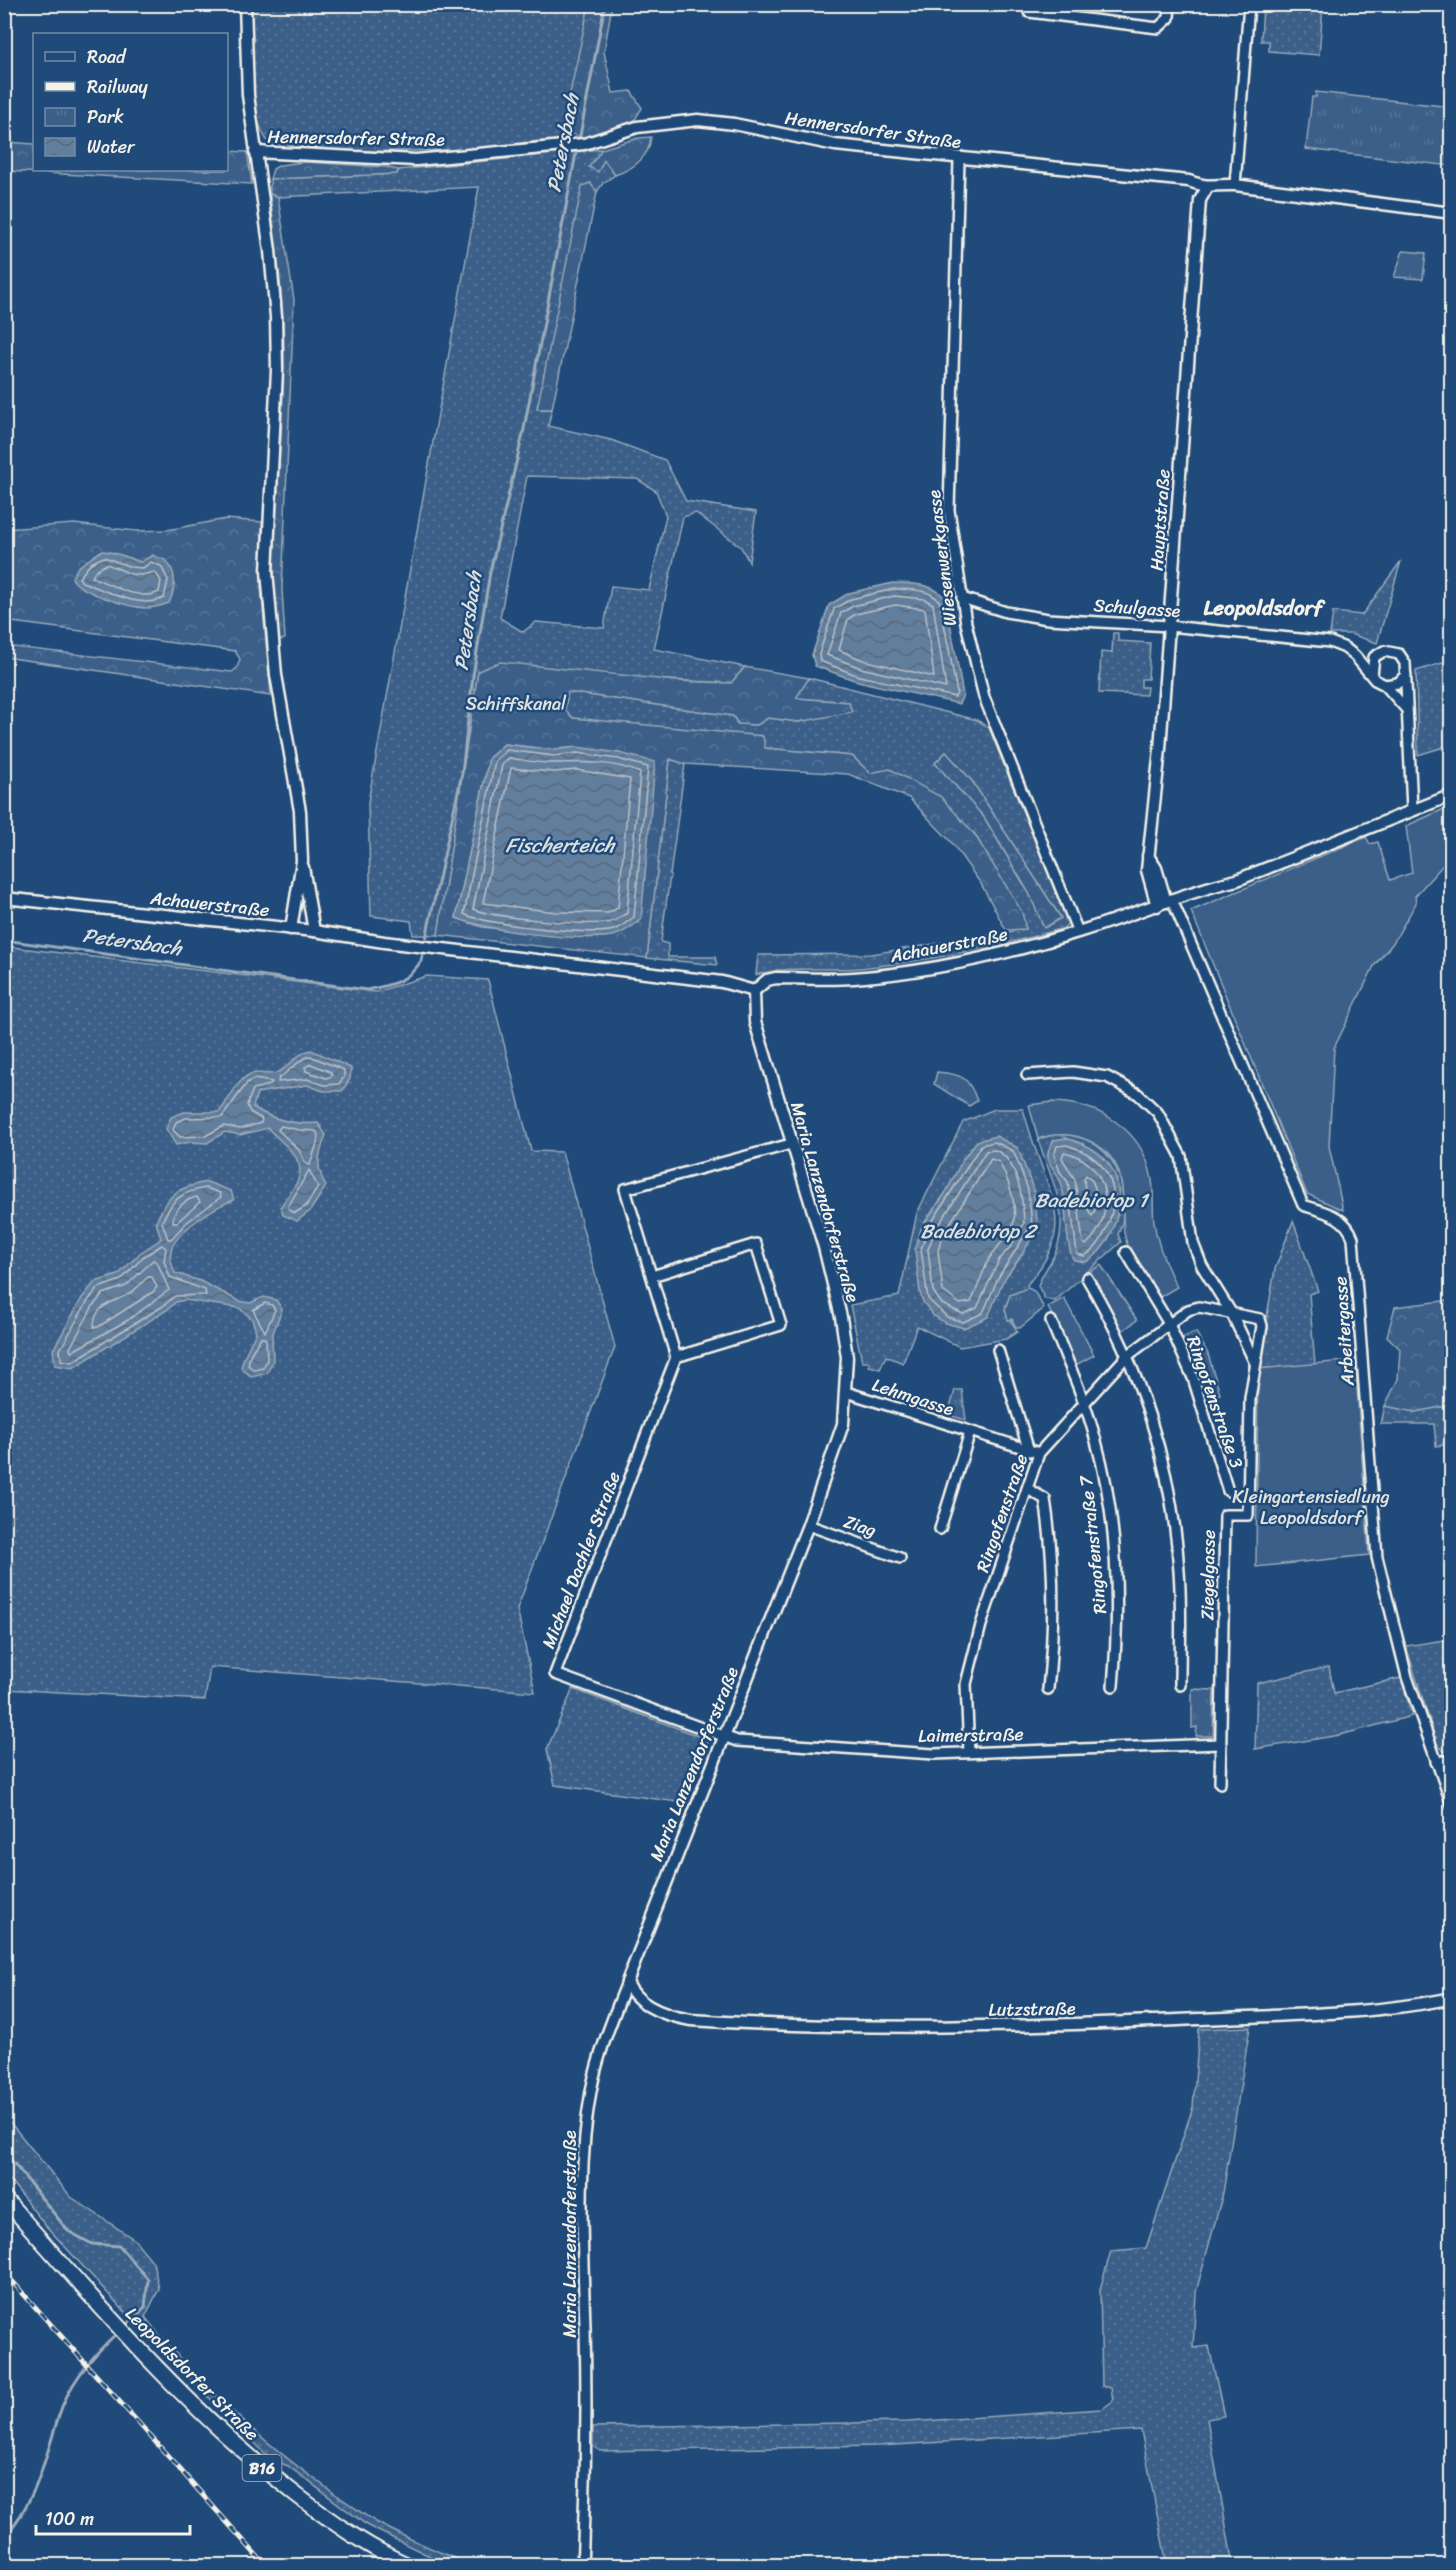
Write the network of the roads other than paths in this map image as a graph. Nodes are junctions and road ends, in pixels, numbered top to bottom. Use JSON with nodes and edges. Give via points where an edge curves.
{"nodes":[{"id":1,"x":245,"y":4,"type":"edge"},
{"id":2,"x":1027,"y":4,"type":"edge"},
{"id":3,"x":1170,"y":4,"type":"edge"},
{"id":4,"x":1249,"y":4,"type":"edge"},
{"id":5,"x":255,"y":152,"type":"junction"},
{"id":6,"x":959,"y":160,"type":"junction"},
{"id":7,"x":1235,"y":185,"type":"junction"},
{"id":8,"x":1208,"y":188,"type":"junction"},
{"id":9,"x":1452,"y":213,"type":"edge"},
{"id":10,"x":962,"y":598,"type":"junction"},
{"id":11,"x":1168,"y":626,"type":"junction"},
{"id":12,"x":1372,"y":675,"type":"junction"},
{"id":13,"x":1406,"y":675,"type":"junction"},
{"id":14,"x":1385,"y":685,"type":"junction"},
{"id":15,"x":1407,"y":710,"type":"junction"},
{"id":16,"x":1452,"y":795,"type":"edge"},
{"id":17,"x":1412,"y":809,"type":"junction"},
{"id":18,"x":302,"y":861,"type":"junction"},
{"id":19,"x":4,"y":898,"type":"edge"},
{"id":20,"x":1165,"y":903,"type":"junction"},
{"id":21,"x":291,"y":929,"type":"junction"},
{"id":22,"x":314,"y":931,"type":"junction"},
{"id":23,"x":1078,"y":932,"type":"junction"},
{"id":24,"x":754,"y":992,"type":"junction"},
{"id":25,"x":1027,"y":1075,"type":"dead end"},
{"id":26,"x":791,"y":1144,"type":"junction"},
{"id":27,"x":1126,"y":1252,"type":"dead end"},
{"id":28,"x":652,"y":1276,"type":"junction"},
{"id":29,"x":1087,"y":1278,"type":"dead end"},
{"id":30,"x":1232,"y":1314,"type":"junction"},
{"id":31,"x":1260,"y":1319,"type":"joint"},
{"id":32,"x":1051,"y":1321,"type":"dead end"},
{"id":33,"x":1169,"y":1324,"type":"junction"},
{"id":34,"x":998,"y":1350,"type":"dead end"},
{"id":35,"x":676,"y":1357,"type":"junction"},
{"id":36,"x":1126,"y":1357,"type":"junction"},
{"id":37,"x":1255,"y":1363,"type":"junction"},
{"id":38,"x":846,"y":1392,"type":"junction"},
{"id":39,"x":1084,"y":1402,"type":"junction"},
{"id":40,"x":970,"y":1432,"type":"junction"},
{"id":41,"x":1034,"y":1452,"type":"junction"},
{"id":42,"x":1028,"y":1489,"type":"junction"},
{"id":43,"x":1228,"y":1491,"type":"dead end"},
{"id":44,"x":808,"y":1525,"type":"junction"},
{"id":45,"x":940,"y":1528,"type":"dead end"},
{"id":46,"x":900,"y":1558,"type":"dead end"},
{"id":47,"x":1180,"y":1685,"type":"dead end"},
{"id":48,"x":1113,"y":1686,"type":"dead end"},
{"id":49,"x":1047,"y":1689,"type":"dead end"},
{"id":50,"x":723,"y":1736,"type":"junction"},
{"id":51,"x":1221,"y":1744,"type":"junction"},
{"id":52,"x":969,"y":1752,"type":"junction"},
{"id":53,"x":1452,"y":1760,"type":"edge"},
{"id":54,"x":1436,"y":1762,"type":"junction"},
{"id":55,"x":1220,"y":1783,"type":"dead end"},
{"id":56,"x":1452,"y":1805,"type":"edge"},
{"id":57,"x":627,"y":1982,"type":"junction"},
{"id":58,"x":1452,"y":1998,"type":"edge"},
{"id":59,"x":4,"y":2198,"type":"edge"},
{"id":60,"x":410,"y":2565,"type":"edge"},
{"id":61,"x":582,"y":2565,"type":"edge"}],
"edges":[{"from":1,"to":5,"type":"street","via":[[248,94]]},
{"from":2,"to":3,"type":"street","via":[[1029,12],[1158,28],[1169,18]]},
{"from":4,"to":7,"type":"street"},
{"from":5,"to":6,"type":"street","name":"Hennersdorfer Straße","via":[[416,160],[564,147],[637,127],[698,120],[835,145]]},
{"from":5,"to":18,"type":"street","via":[[276,317],[268,598],[276,675],[300,811]]},
{"from":6,"to":8,"type":"street","name":"Hennersdorfer Straße","via":[[1189,181]]},
{"from":6,"to":10,"type":"street","name":"Wiesenwerkgasse","via":[[949,510]]},
{"from":7,"to":8,"type":"street","name":"Hennersdorfer Straße"},
{"from":7,"to":9,"type":"street","name":"Hennersdorfer Straße"},
{"from":8,"to":11,"type":"street","name":"Hauptstraße","via":[[1200,200]]},
{"from":10,"to":11,"type":"street","name":"Schulgasse","via":[[1006,612],[1048,619]]},
{"from":10,"to":23,"type":"street","name":"Wiesenwerkgasse","via":[[972,657],[984,697]]},
{"from":11,"to":12,"type":"street","name":"Schulgasse","via":[[1330,642],[1345,648]]},
{"from":11,"to":20,"type":"street","name":"Hauptstraße","via":[[1148,856],[1156,868]]},
{"from":12,"to":13,"type":"street","via":[[1374,657],[1389,650],[1402,658]]},
{"from":12,"to":14,"type":"street","name":"Schulgasse"},
{"from":13,"to":14,"type":"street","via":[[1398,683]]},
{"from":13,"to":15,"type":"street"},
{"from":14,"to":15,"type":"street","name":"Schulgasse"},
{"from":15,"to":17,"type":"street"},
{"from":16,"to":17,"type":"street","name":"Achauerstraße"},
{"from":17,"to":20,"type":"street","name":"Achauerstraße","via":[[1237,880]]},
{"from":18,"to":21,"type":"street"},
{"from":18,"to":22,"type":"street"},
{"from":19,"to":21,"type":"street","name":"Achauerstraße"},
{"from":20,"to":23,"type":"street","name":"Achauerstraße"},
{"from":20,"to":54,"type":"street","name":"Arbeitergasse","via":[[1303,1205],[1341,1219],[1353,1238],[1377,1557],[1407,1677]]},
{"from":21,"to":22,"type":"street","name":"Achauerstraße"},
{"from":22,"to":24,"type":"street","name":"Achauerstraße","via":[[722,982]]},
{"from":23,"to":24,"type":"street","name":"Achauerstraße","via":[[920,970],[852,978],[776,978],[767,980]]},
{"from":24,"to":26,"type":"street","name":"Maria Lanzendorferstraße","via":[[755,1022]]},
{"from":25,"to":30,"type":"street","via":[[1073,1071],[1107,1077],[1138,1094],[1158,1113],[1181,1156],[1193,1243],[1202,1266]]},
{"from":26,"to":28,"type":"street","via":[[625,1189]]},
{"from":26,"to":38,"type":"street","name":"Maria Lanzendorferstraße","via":[[824,1247],[841,1317],[847,1357]]},
{"from":27,"to":33,"type":"street","name":"Ringofenstraße 3"},
{"from":28,"to":35,"type":"street"},
{"from":28,"to":35,"type":"street","via":[[756,1244],[781,1325]]},
{"from":29,"to":36,"type":"street"},
{"from":30,"to":31,"type":"street","name":"Ringofenstraße"},
{"from":30,"to":33,"type":"street","name":"Ringofenstraße","via":[[1198,1307]]},
{"from":30,"to":37,"type":"street"},
{"from":31,"to":37,"type":"street","name":"Ziegelgasse"},
{"from":32,"to":39,"type":"street","name":"Ringofenstraße 7"},
{"from":33,"to":36,"type":"street","name":"Ringofenstraße"},
{"from":33,"to":43,"type":"street","name":"Ringofenstraße 3","via":[[1199,1395]]},
{"from":34,"to":41,"type":"street"},
{"from":35,"to":50,"type":"street","name":"Michael Dachler Straße","via":[[555,1674]]},
{"from":36,"to":39,"type":"street","name":"Ringofenstraße"},
{"from":36,"to":47,"type":"street","via":[[1157,1437],[1168,1486],[1179,1570]]},
{"from":37,"to":51,"type":"street","name":"Ziegelgasse","via":[[1250,1398],[1248,1515],[1225,1515]]},
{"from":38,"to":40,"type":"street","name":"Lehmgasse"},
{"from":38,"to":44,"type":"street","name":"Maria Lanzendorferstraße","via":[[840,1435]]},
{"from":39,"to":41,"type":"street","name":"Ringofenstraße"},
{"from":39,"to":48,"type":"street","name":"Ringofenstraße 7","via":[[1097,1442],[1114,1553],[1117,1609]]},
{"from":40,"to":41,"type":"street","name":"Lehmgasse"},
{"from":40,"to":45,"type":"street","name":"Lehmgasse"},
{"from":41,"to":42,"type":"street","name":"Ringofenstraße"},
{"from":42,"to":49,"type":"street","via":[[1045,1499],[1051,1537],[1055,1618]]},
{"from":42,"to":52,"type":"street","name":"Ringofenstraße","via":[[981,1625],[966,1684]]},
{"from":44,"to":46,"type":"street","name":"Ziag"},
{"from":44,"to":50,"type":"street","name":"Maria Lanzendorferstraße"},
{"from":50,"to":52,"type":"street","name":"Laimerstraße","via":[[760,1743],[934,1754]]},
{"from":50,"to":57,"type":"street","name":"Maria Lanzendorferstraße"},
{"from":51,"to":52,"type":"street","name":"Laimerstraße"},
{"from":51,"to":55,"type":"street","name":"Ziegelgasse"},
{"from":53,"to":54,"type":"street"},
{"from":54,"to":56,"type":"street","name":"Arbeitergasse"},
{"from":57,"to":58,"type":"street","name":"Lutzstraße","via":[[636,1998],[672,2017],[862,2026],[1085,2024],[1399,2006]]},
{"from":57,"to":61,"type":"street","name":"Maria Lanzendorferstraße","via":[[594,2079],[586,2137],[583,2227],[587,2403]]},
{"from":59,"to":60,"type":"main road","name":"Leopoldsdorfer Straße","number":"B16","via":[[135,2344],[266,2471],[331,2522]]}]}
